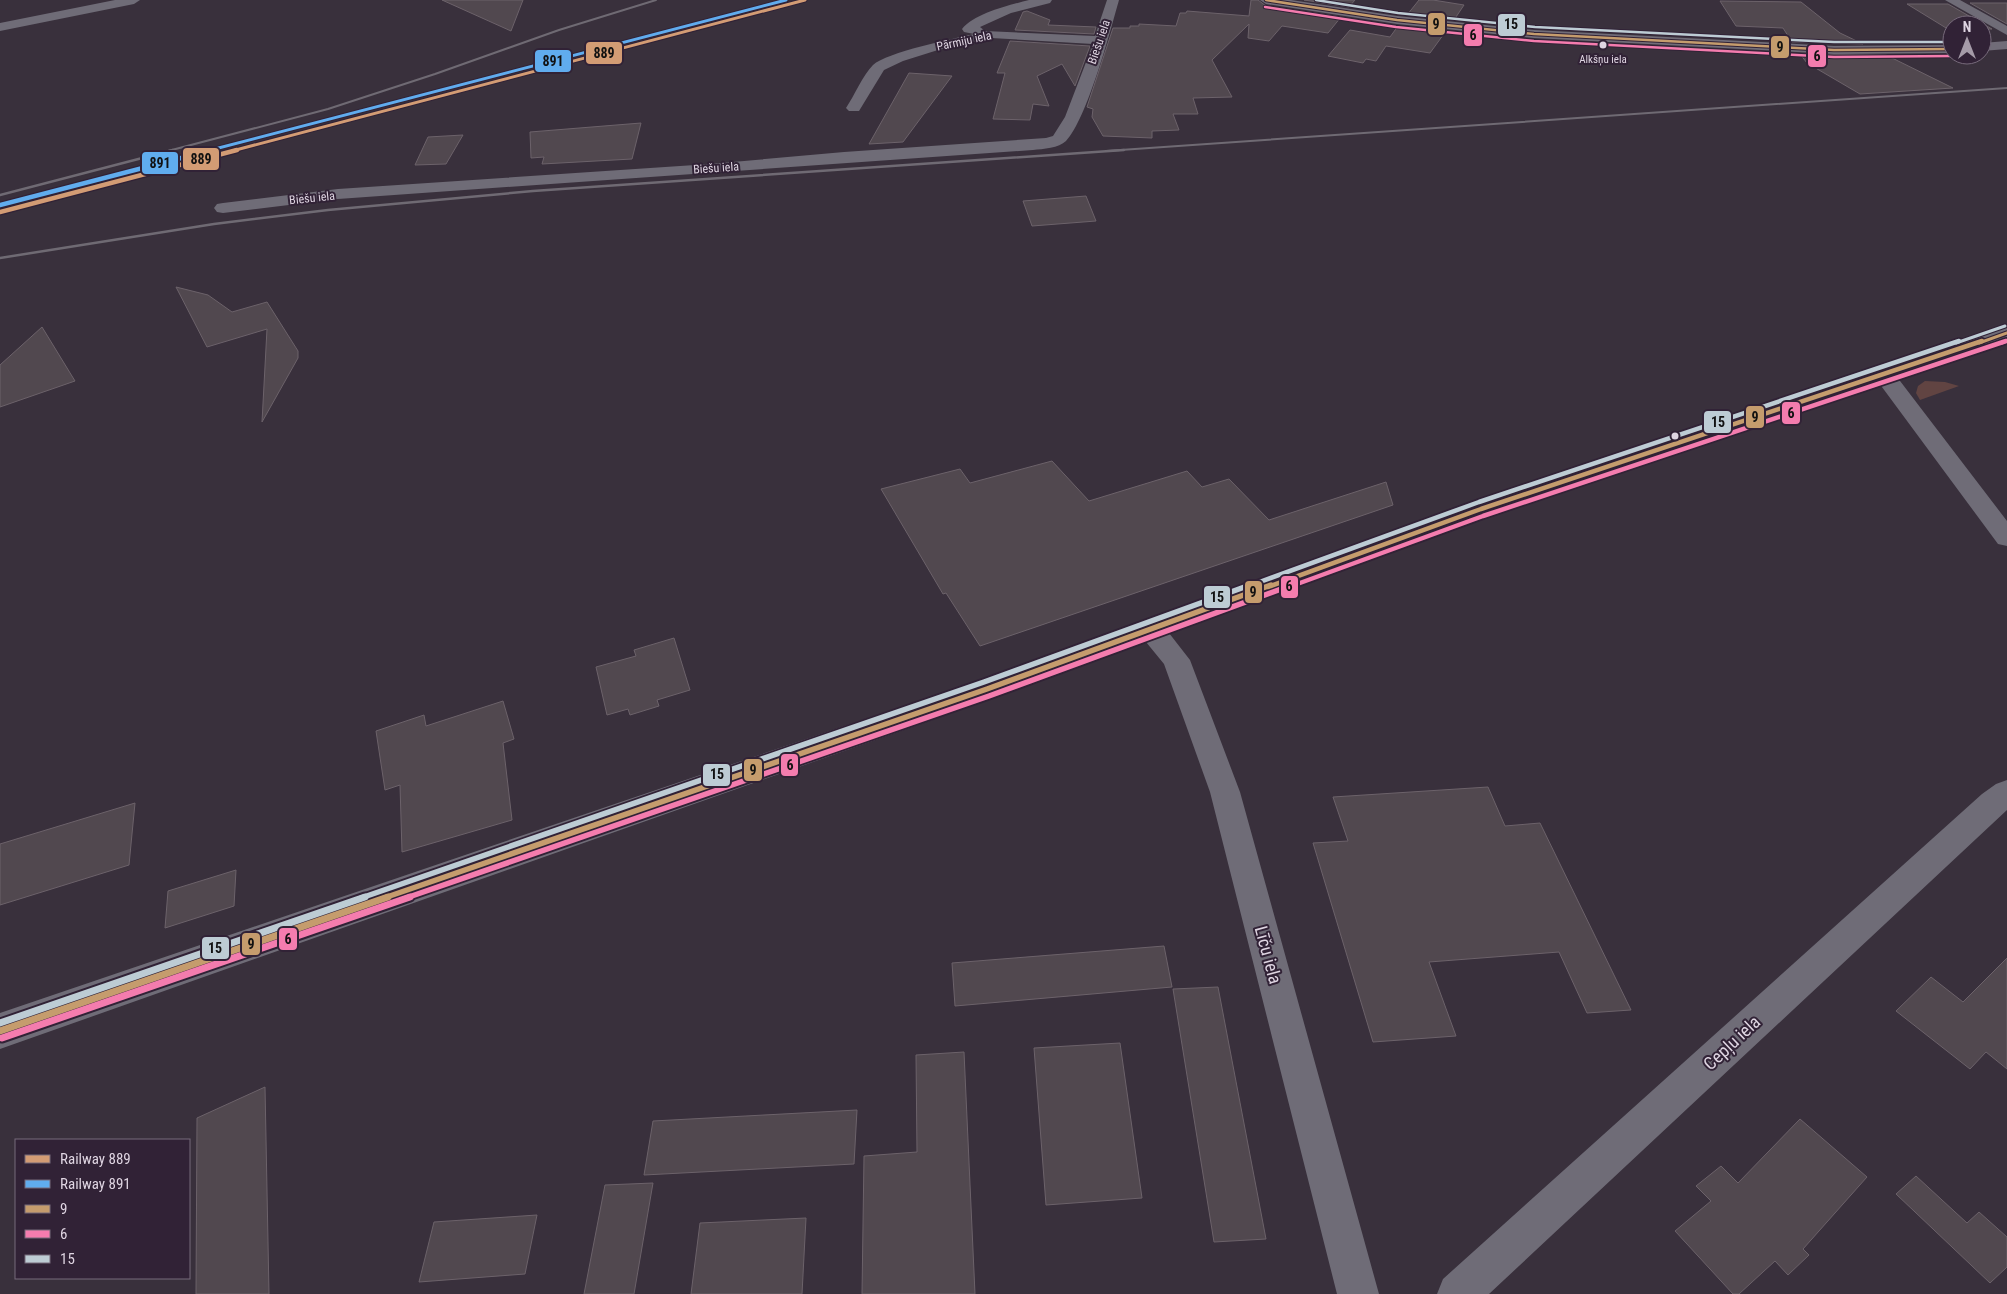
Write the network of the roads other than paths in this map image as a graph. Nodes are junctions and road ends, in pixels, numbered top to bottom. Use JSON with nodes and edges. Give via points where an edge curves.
{"nodes":[{"id":1,"x":134,"y":0,"type":"edge"},
{"id":2,"x":1046,"y":0,"type":"edge"},
{"id":3,"x":1113,"y":0,"type":"edge"},
{"id":4,"x":1266,"y":0,"type":"edge"},
{"id":5,"x":1951,"y":0,"type":"edge"},
{"id":6,"x":0,"y":27,"type":"edge"},
{"id":7,"x":2007,"y":31,"type":"edge"},
{"id":8,"x":991,"y":34,"type":"junction"},
{"id":9,"x":1100,"y":40,"type":"junction"},
{"id":10,"x":2007,"y":45,"type":"edge"},
{"id":11,"x":1992,"y":46,"type":"edge"},
{"id":12,"x":1942,"y":49,"type":"edge"},
{"id":13,"x":854,"y":108,"type":"dead end"},
{"id":14,"x":223,"y":208,"type":"dead end"},
{"id":15,"x":2007,"y":333,"type":"edge"},
{"id":16,"x":1884,"y":375,"type":"junction"},
{"id":17,"x":2007,"y":538,"type":"edge"},
{"id":18,"x":1150,"y":628,"type":"junction"},
{"id":19,"x":2007,"y":793,"type":"edge"},
{"id":20,"x":0,"y":1031,"type":"edge"},
{"id":21,"x":1358,"y":1294,"type":"edge"},
{"id":22,"x":1458,"y":1294,"type":"edge"}],
"edges":[{"from":1,"to":6,"type":"street"},
{"from":2,"to":8,"type":"street","via":[[985,18],[969,29]]},
{"from":3,"to":9,"type":"street","name":"Biešu iela"},
{"from":4,"to":12,"type":"main road","via":[[1397,20],[1534,34],[1834,50]]},
{"from":5,"to":7,"type":"street"},
{"from":8,"to":9,"type":"street","name":"Pārmiju iela"},
{"from":8,"to":13,"type":"street","name":"Pārmiju iela","via":[[898,58],[879,67]]},
{"from":9,"to":14,"type":"street","name":"Biešu iela","via":[[1066,132],[1045,143],[338,194]]},
{"from":10,"to":11,"type":"main road"},
{"from":15,"to":16,"type":"street"},
{"from":16,"to":17,"type":"street"},
{"from":16,"to":18,"type":"street","via":[[1491,506]]},
{"from":18,"to":20,"type":"street","via":[[977,692]]},
{"from":18,"to":21,"type":"street","name":"Līču iela","via":[[1176,660],[1225,792]]},
{"from":19,"to":22,"type":"street","name":"Cepļu iela"}]}
